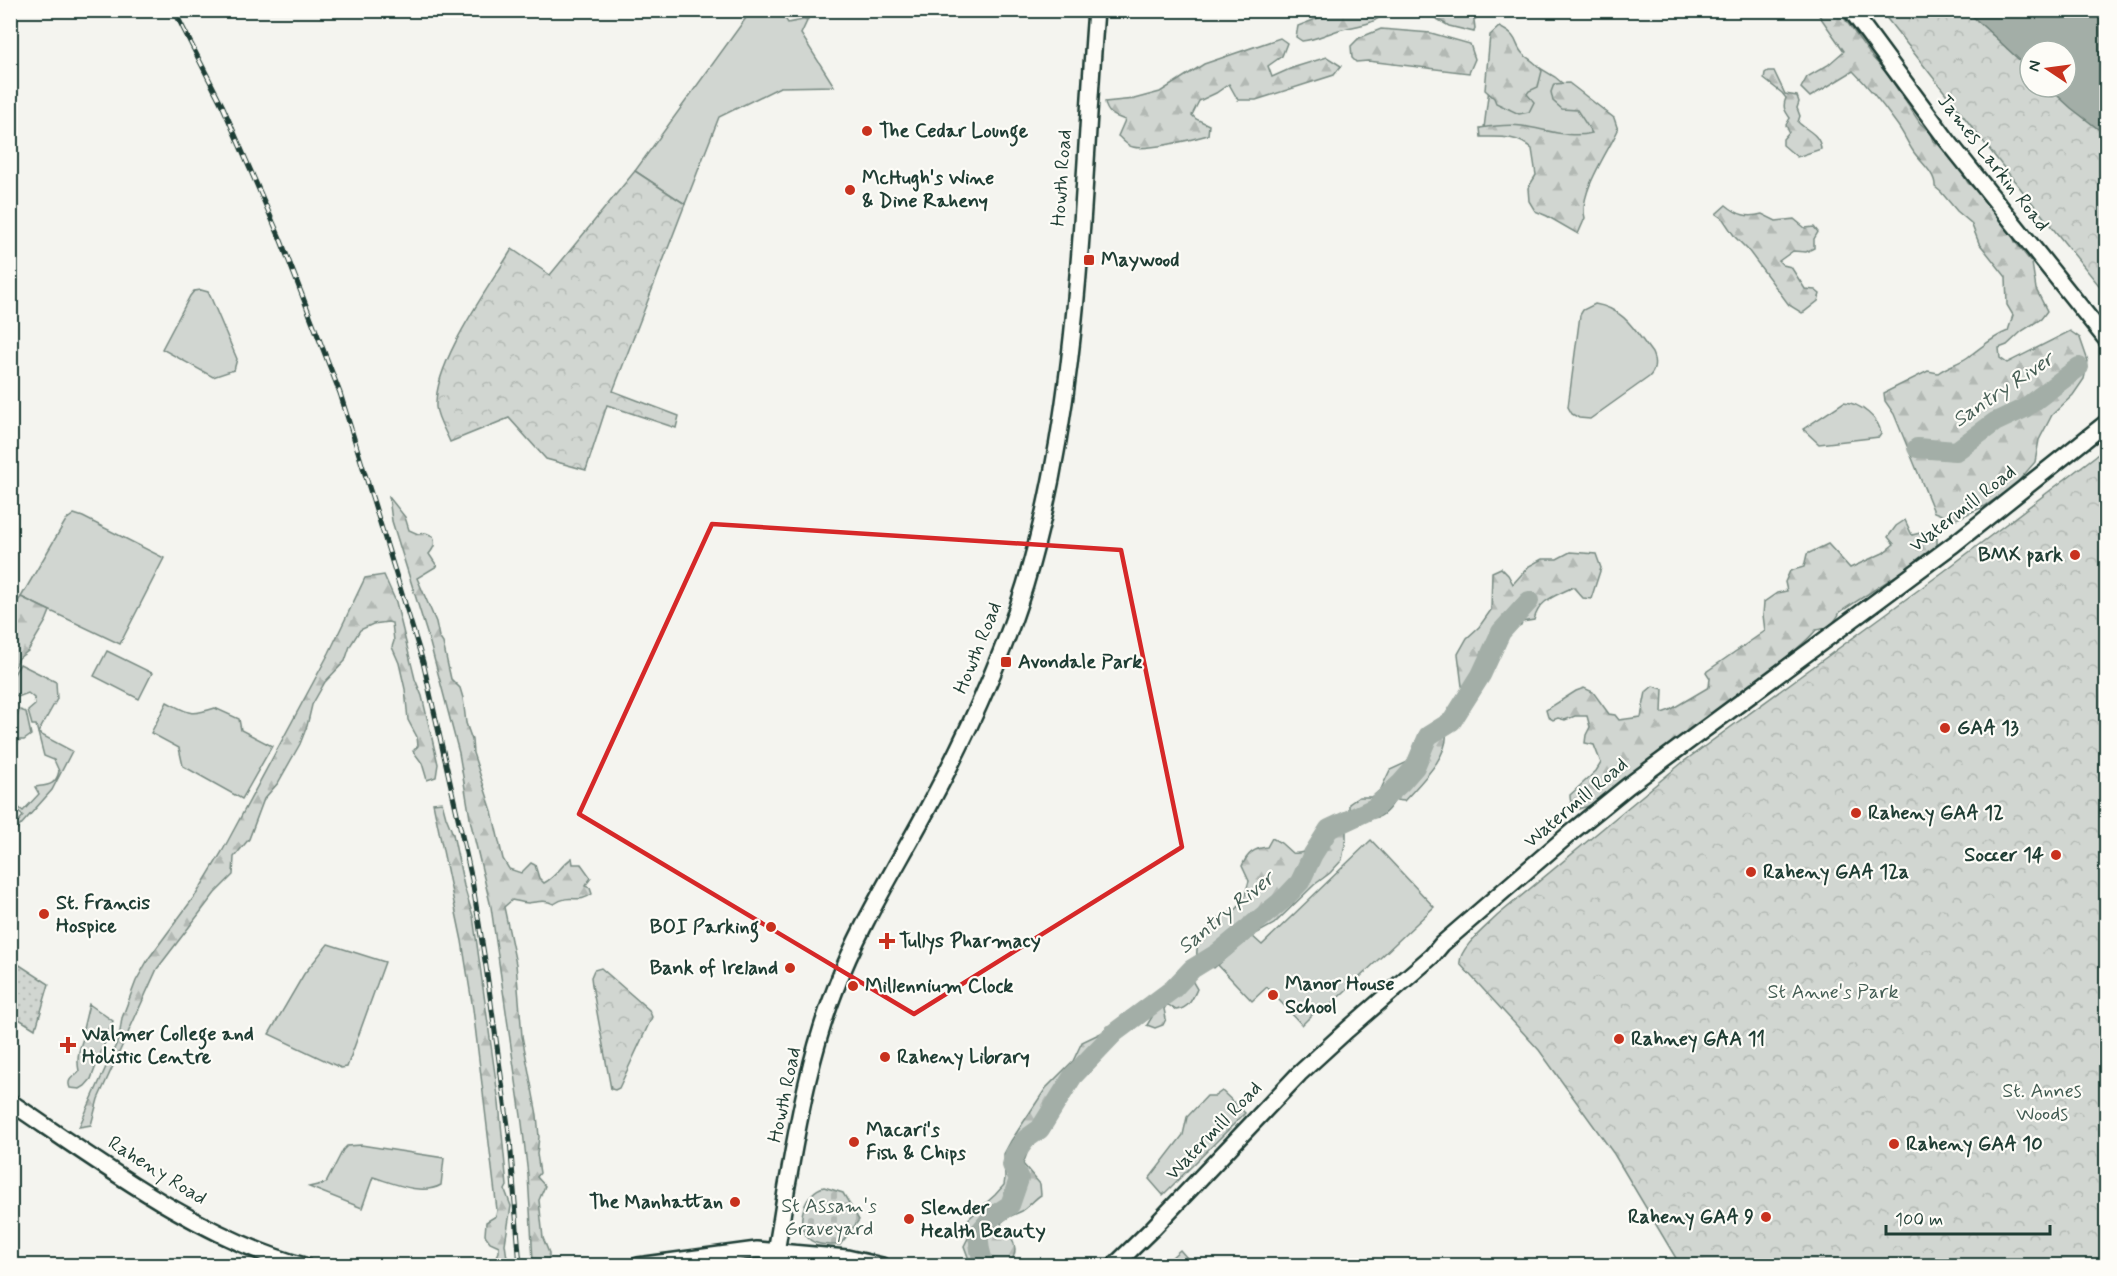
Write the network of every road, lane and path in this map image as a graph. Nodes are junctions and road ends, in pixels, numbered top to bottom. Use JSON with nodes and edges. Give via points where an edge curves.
{"nodes":[{"id":1,"x":1096,"y":10,"type":"edge"},
{"id":2,"x":1851,"y":10,"type":"edge"},
{"id":3,"x":2106,"y":339,"type":"edge"},
{"id":4,"x":2106,"y":423,"type":"edge"},
{"id":5,"x":10,"y":1102,"type":"edge"},
{"id":6,"x":709,"y":1255,"type":"junction"},
{"id":7,"x":774,"y":1259,"type":"edge"},
{"id":8,"x":304,"y":1266,"type":"edge"},
{"id":9,"x":638,"y":1266,"type":"edge"},
{"id":10,"x":739,"y":1266,"type":"edge"},
{"id":11,"x":882,"y":1266,"type":"edge"},
{"id":12,"x":1114,"y":1266,"type":"edge"}],
"edges":[{"from":1,"to":7,"type":"main road","name":"Howth Road","via":[[1065,396],[1025,583],[1005,642],[968,727],[861,930],[835,989],[813,1059]]},
{"from":2,"to":3,"type":"main road","name":"James Larkin Road","via":[[1947,140]]},
{"from":4,"to":12,"type":"main road","name":"Watermill Road","via":[[1980,524],[1683,744],[1574,830],[1299,1074]]},
{"from":5,"to":8,"type":"main road","name":"Raheny Road","via":[[177,1211],[273,1257]]},
{"from":6,"to":7,"type":"main road","via":[[757,1250]]},
{"from":6,"to":9,"type":"main road"},
{"from":6,"to":10,"type":"main road"},
{"from":7,"to":11,"type":"main road","via":[[847,1258]]}]}
